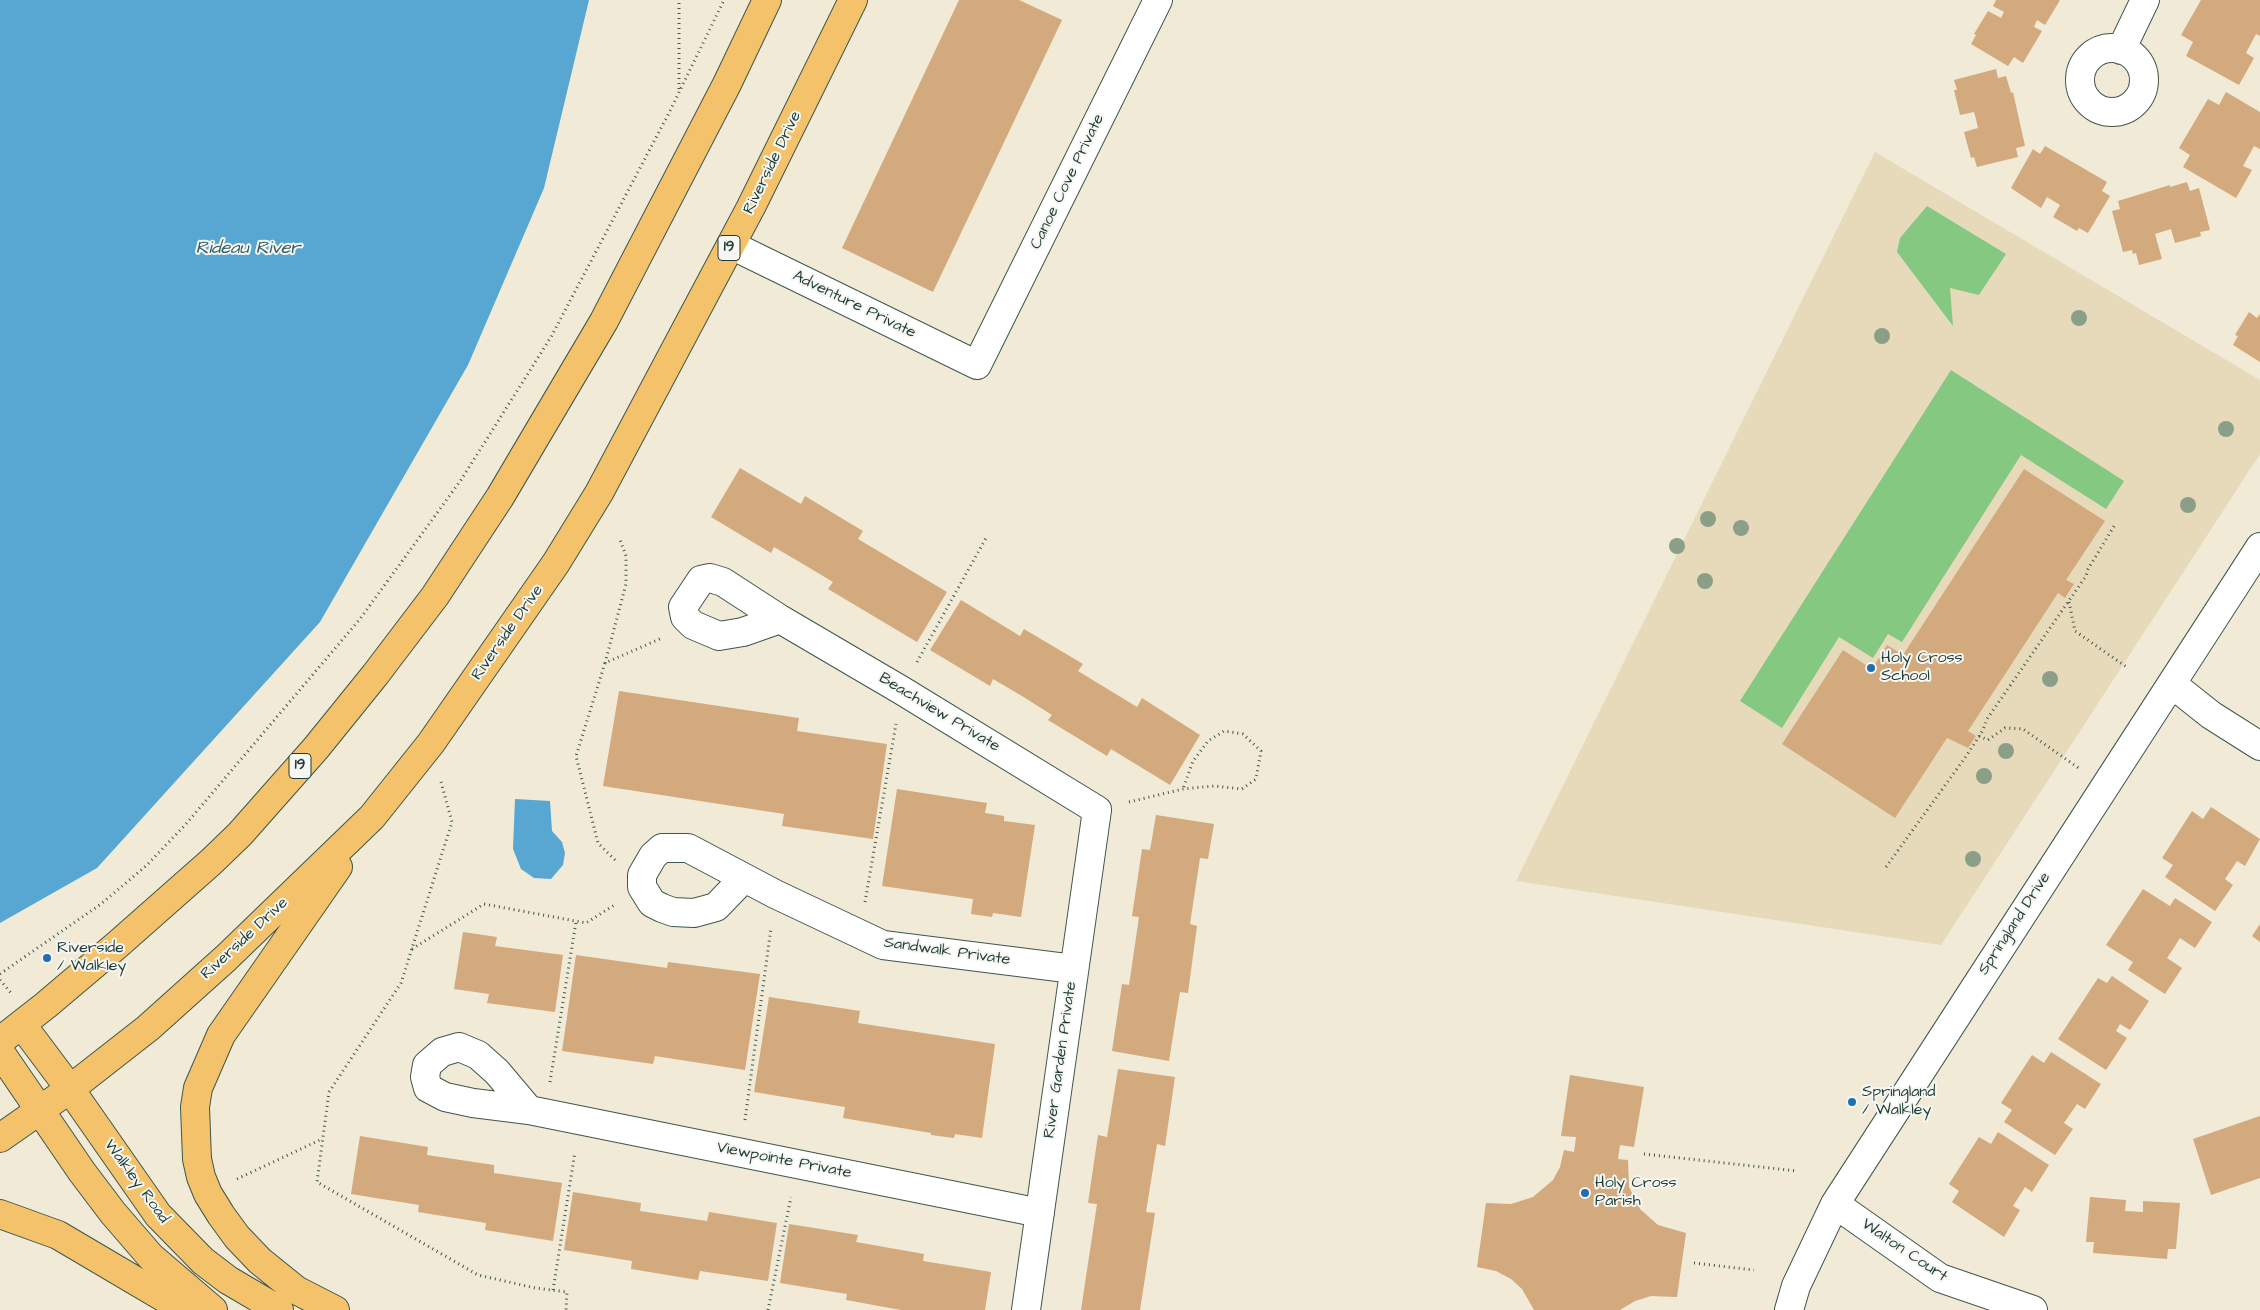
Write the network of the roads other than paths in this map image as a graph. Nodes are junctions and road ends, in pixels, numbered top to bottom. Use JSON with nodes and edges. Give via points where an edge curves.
{"nodes":[{"id":1,"x":767,"y":0,"type":"edge"},
{"id":2,"x":852,"y":0,"type":"edge"},
{"id":3,"x":1158,"y":0,"type":"edge"},
{"id":4,"x":2145,"y":0,"type":"edge"},
{"id":5,"x":2121,"y":50,"type":"dead end"},
{"id":6,"x":731,"y":245,"type":"junction"},
{"id":7,"x":977,"y":365,"type":"joint"},
{"id":8,"x":2260,"y":547,"type":"edge"},
{"id":9,"x":780,"y":619,"type":"junction"},
{"id":10,"x":2172,"y":684,"type":"junction"},
{"id":11,"x":2260,"y":746,"type":"edge"},
{"id":12,"x":1097,"y":810,"type":"joint"},
{"id":13,"x":372,"y":817,"type":"junction"},
{"id":14,"x":744,"y":878,"type":"junction"},
{"id":15,"x":1074,"y":969,"type":"junction"},
{"id":16,"x":22,"y":1025,"type":"junction"},
{"id":17,"x":0,"y":1041,"type":"edge"},
{"id":18,"x":0,"y":1052,"type":"edge"},
{"id":19,"x":70,"y":1089,"type":"junction"},
{"id":20,"x":41,"y":1110,"type":"junction"},
{"id":21,"x":537,"y":1111,"type":"road end"},
{"id":22,"x":0,"y":1138,"type":"edge"},
{"id":23,"x":1835,"y":1204,"type":"junction"},
{"id":24,"x":1040,"y":1213,"type":"junction"},
{"id":25,"x":0,"y":1214,"type":"edge"},
{"id":26,"x":185,"y":1310,"type":"edge"},
{"id":27,"x":213,"y":1310,"type":"edge"},
{"id":28,"x":279,"y":1310,"type":"edge"},
{"id":29,"x":335,"y":1310,"type":"edge"},
{"id":30,"x":1026,"y":1310,"type":"edge"},
{"id":31,"x":1789,"y":1310,"type":"edge"},
{"id":32,"x":2033,"y":1310,"type":"edge"}],
"edges":[{"from":1,"to":16,"type":"main road","number":"19","via":[[604,321],[500,497],[435,596],[316,748],[240,834]]},
{"from":2,"to":6,"type":"main road","name":"Riverside Drive","number":"19"},
{"from":3,"to":7,"type":"street","name":"Canoe Cove Private"},
{"from":4,"to":5,"type":"street"},
{"from":6,"to":7,"type":"street","name":"Adventure Private"},
{"from":6,"to":13,"type":"main road","name":"Riverside Drive","number":"19","via":[[599,493],[556,563],[431,743]]},
{"from":8,"to":10,"type":"street","name":"Springland Drive"},
{"from":9,"to":9,"type":"street","name":"Beachview Private","via":[[723,582],[710,578],[701,580],[683,607],[685,617],[692,625],[718,636]]},
{"from":9,"to":12,"type":"street","name":"Beachview Private"},
{"from":10,"to":11,"type":"street"},
{"from":10,"to":23,"type":"street","name":"Springland Drive"},
{"from":12,"to":15,"type":"street","name":"River Garden Private"},
{"from":13,"to":19,"type":"main road","name":"Riverside Drive","number":"19","via":[[226,958],[148,1028]]},
{"from":13,"to":29,"type":"main road","via":[[221,1035],[198,1088],[195,1107],[201,1177],[221,1215],[237,1238],[260,1261],[296,1290]]},
{"from":14,"to":14,"type":"street","name":"Sandwalk Private","via":[[716,907],[694,913],[673,912],[652,903],[642,886],[642,875],[662,848],[688,848]]},
{"from":14,"to":15,"type":"street","name":"Sandwalk Private","via":[[883,945]]},
{"from":15,"to":24,"type":"street","name":"River Garden Private"},
{"from":16,"to":17,"type":"main road","number":"19"},
{"from":16,"to":19,"type":"main road","name":"Walkley Road"},
{"from":18,"to":20,"type":"main road","name":"Walkley Road"},
{"from":19,"to":20,"type":"main road","name":"Riverside Drive","number":"19"},
{"from":19,"to":28,"type":"main road","name":"Walkley Road","via":[[158,1216],[228,1280]]},
{"from":20,"to":22,"type":"main road","name":"Riverside Drive","number":"19"},
{"from":20,"to":27,"type":"main road","name":"Walkley Road","via":[[82,1172],[134,1238],[178,1282]]},
{"from":21,"to":24,"type":"street","name":"Viewpointe Private"},
{"from":23,"to":31,"type":"street","name":"Springland Drive","via":[[1796,1286]]},
{"from":23,"to":32,"type":"street","name":"Walton Court","via":[[1940,1278]]},
{"from":24,"to":30,"type":"street","name":"River Garden Private"},
{"from":25,"to":26,"type":"main road","via":[[58,1234]]}]}
